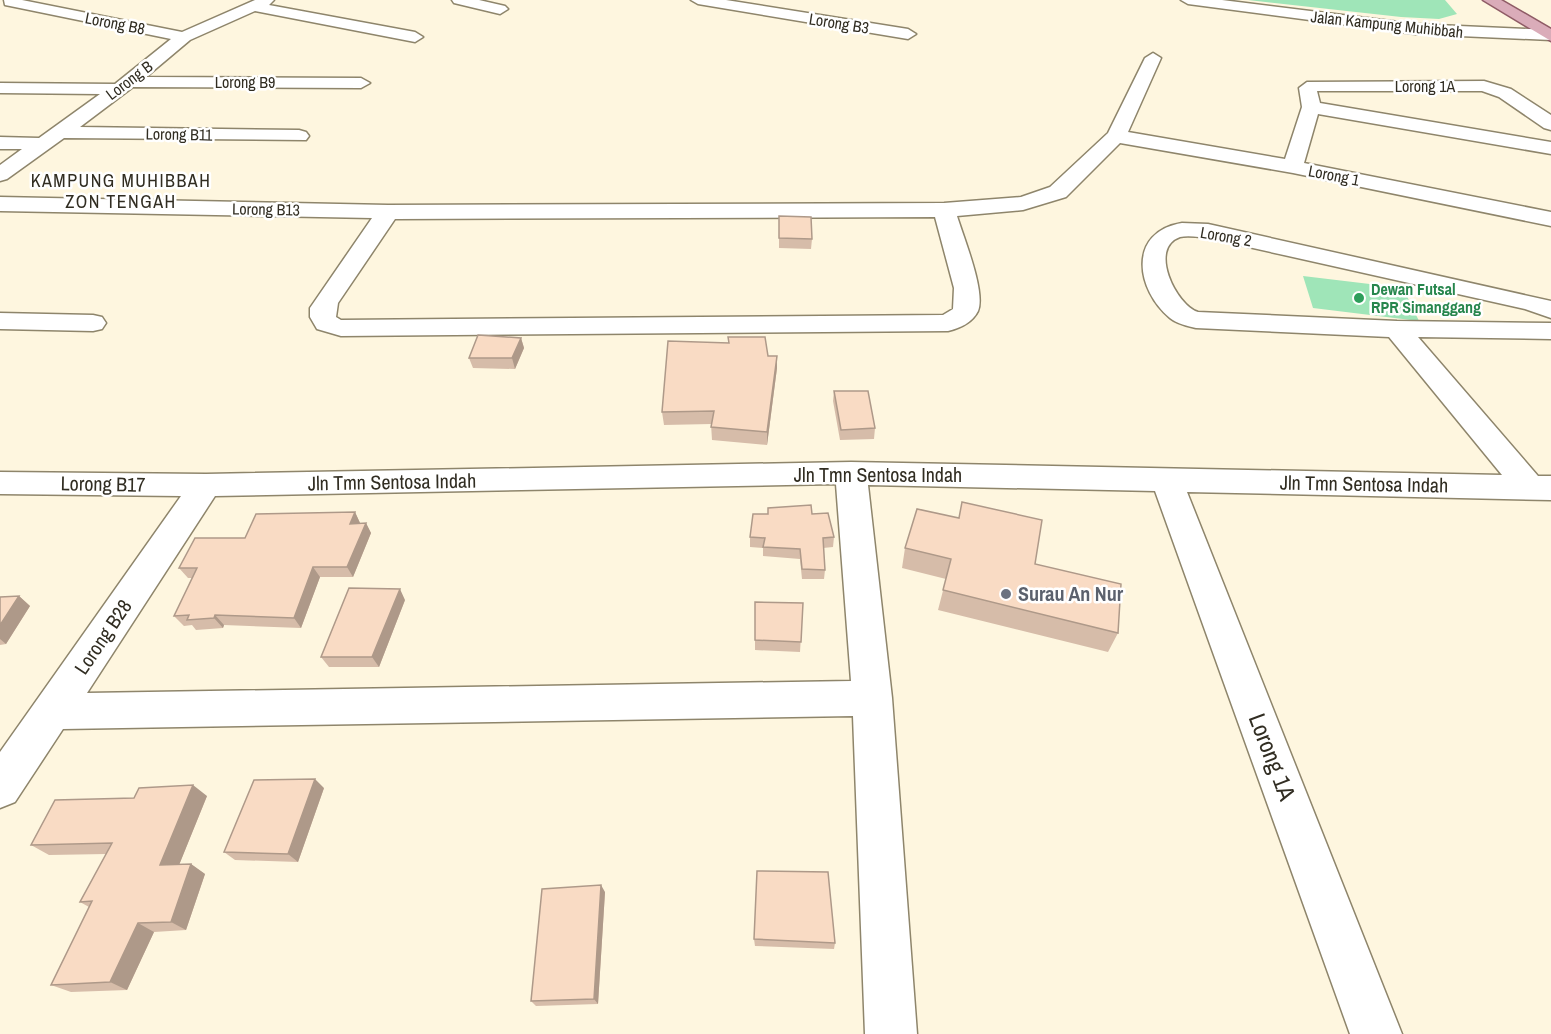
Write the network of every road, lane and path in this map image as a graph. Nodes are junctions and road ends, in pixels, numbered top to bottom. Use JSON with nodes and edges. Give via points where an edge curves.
{"nodes":[{"id":1,"x":459,"y":0,"type":"edge"},
{"id":2,"x":698,"y":0,"type":"edge"},
{"id":3,"x":1188,"y":0,"type":"edge"},
{"id":4,"x":1490,"y":0,"type":"edge"},
{"id":5,"x":10,"y":2,"type":"dead end"},
{"id":6,"x":262,"y":2,"type":"edge"},
{"id":7,"x":718,"y":2,"type":"edge"},
{"id":8,"x":830,"y":6,"type":"dead end"},
{"id":9,"x":500,"y":9,"type":"dead end"},
{"id":10,"x":812,"y":18,"type":"junction"},
{"id":11,"x":908,"y":34,"type":"dead end"},
{"id":12,"x":1551,"y":36,"type":"edge"},
{"id":13,"x":184,"y":37,"type":"junction"},
{"id":14,"x":415,"y":37,"type":"dead end"},
{"id":15,"x":1154,"y":58,"type":"dead end"},
{"id":16,"x":361,"y":83,"type":"dead end"},
{"id":17,"x":123,"y":85,"type":"junction"},
{"id":18,"x":0,"y":88,"type":"edge"},
{"id":19,"x":1311,"y":107,"type":"junction"},
{"id":20,"x":1551,"y":124,"type":"edge"},
{"id":21,"x":299,"y":136,"type":"dead end"},
{"id":22,"x":1116,"y":136,"type":"junction"},
{"id":23,"x":51,"y":138,"type":"junction"},
{"id":24,"x":0,"y":143,"type":"edge"},
{"id":25,"x":1551,"y":148,"type":"edge"},
{"id":26,"x":1293,"y":167,"type":"junction"},
{"id":27,"x":0,"y":175,"type":"edge"},
{"id":28,"x":0,"y":204,"type":"edge"},
{"id":29,"x":944,"y":210,"type":"junction"},
{"id":30,"x":388,"y":212,"type":"junction"},
{"id":31,"x":1551,"y":219,"type":"edge"},
{"id":32,"x":1551,"y":310,"type":"edge"},
{"id":33,"x":0,"y":321,"type":"edge"},
{"id":34,"x":93,"y":323,"type":"dead end"},
{"id":35,"x":1397,"y":329,"type":"junction"},
{"id":36,"x":1551,"y":331,"type":"edge"},
{"id":37,"x":851,"y":473,"type":"junction"},
{"id":38,"x":1167,"y":480,"type":"junction"},
{"id":39,"x":0,"y":483,"type":"edge"},
{"id":40,"x":206,"y":485,"type":"junction"},
{"id":41,"x":1540,"y":487,"type":"edge"},
{"id":42,"x":872,"y":698,"type":"junction"},
{"id":43,"x":53,"y":711,"type":"junction"},
{"id":44,"x":0,"y":788,"type":"edge"},
{"id":45,"x":891,"y":1034,"type":"edge"},
{"id":46,"x":1376,"y":1034,"type":"edge"}],
"edges":[{"from":1,"to":9,"type":"street"},
{"from":2,"to":7,"type":"street","name":"Lorong B3"},
{"from":3,"to":12,"type":"street","name":"Jalan Kampung Muhibbah","via":[[1393,26]]},
{"from":4,"to":12,"type":"main road"},
{"from":5,"to":13,"type":"street","name":"Lorong B8"},
{"from":6,"to":13,"type":"street","name":"Lorong B"},
{"from":6,"to":14,"type":"street"},
{"from":7,"to":10,"type":"street","name":"Lorong B3"},
{"from":8,"to":10,"type":"street"},
{"from":10,"to":11,"type":"street","name":"Lorong B3"},
{"from":13,"to":17,"type":"street","name":"Lorong B"},
{"from":15,"to":22,"type":"street"},
{"from":16,"to":17,"type":"street","name":"Lorong B9"},
{"from":17,"to":18,"type":"street","name":"Lorong B9"},
{"from":17,"to":23,"type":"street","name":"Lorong B"},
{"from":19,"to":20,"type":"street","name":"Lorong 1A","via":[[1308,88],[1313,86],[1484,86],[1505,93]]},
{"from":19,"to":25,"type":"street","name":"Lorong 1A"},
{"from":19,"to":26,"type":"street","name":"Lorong 1A"},
{"from":21,"to":23,"type":"street","name":"Lorong B11"},
{"from":22,"to":26,"type":"street","name":"Lorong 1"},
{"from":22,"to":29,"type":"street","name":"Lorong B13","via":[[1058,192],[1023,203]]},
{"from":23,"to":24,"type":"street","name":"Lorong B11"},
{"from":23,"to":27,"type":"street","name":"Lorong B"},
{"from":26,"to":31,"type":"street","name":"Lorong 1"},
{"from":28,"to":30,"type":"street","name":"Lorong B13"},
{"from":29,"to":30,"type":"street","name":"Lorong B13"},
{"from":29,"to":30,"type":"street","via":[[968,299],[961,316],[948,323],[481,328],[341,328],[327,324],[320,314],[325,303]]},
{"from":32,"to":35,"type":"street","name":"Lorong 2","via":[[1208,231],[1175,231],[1166,235],[1155,249],[1153,267],[1161,285],[1170,302],[1186,317],[1217,323]]},
{"from":33,"to":34,"type":"street"},
{"from":35,"to":36,"type":"street","name":"Lorong 2"},
{"from":35,"to":41,"type":"street"},
{"from":37,"to":38,"type":"street","name":"Jln Tmn Sentosa Indah"},
{"from":37,"to":40,"type":"street","name":"Jln Tmn Sentosa Indah"},
{"from":37,"to":42,"type":"street"},
{"from":38,"to":41,"type":"street","name":"Jln Tmn Sentosa Indah"},
{"from":38,"to":46,"type":"street","name":"Lorong 1A"},
{"from":39,"to":40,"type":"street","name":"Lorong B17"},
{"from":40,"to":43,"type":"street","name":"Lorong B28"},
{"from":42,"to":43,"type":"street"},
{"from":42,"to":45,"type":"street"},
{"from":43,"to":44,"type":"street","name":"Lorong B28"}]}
